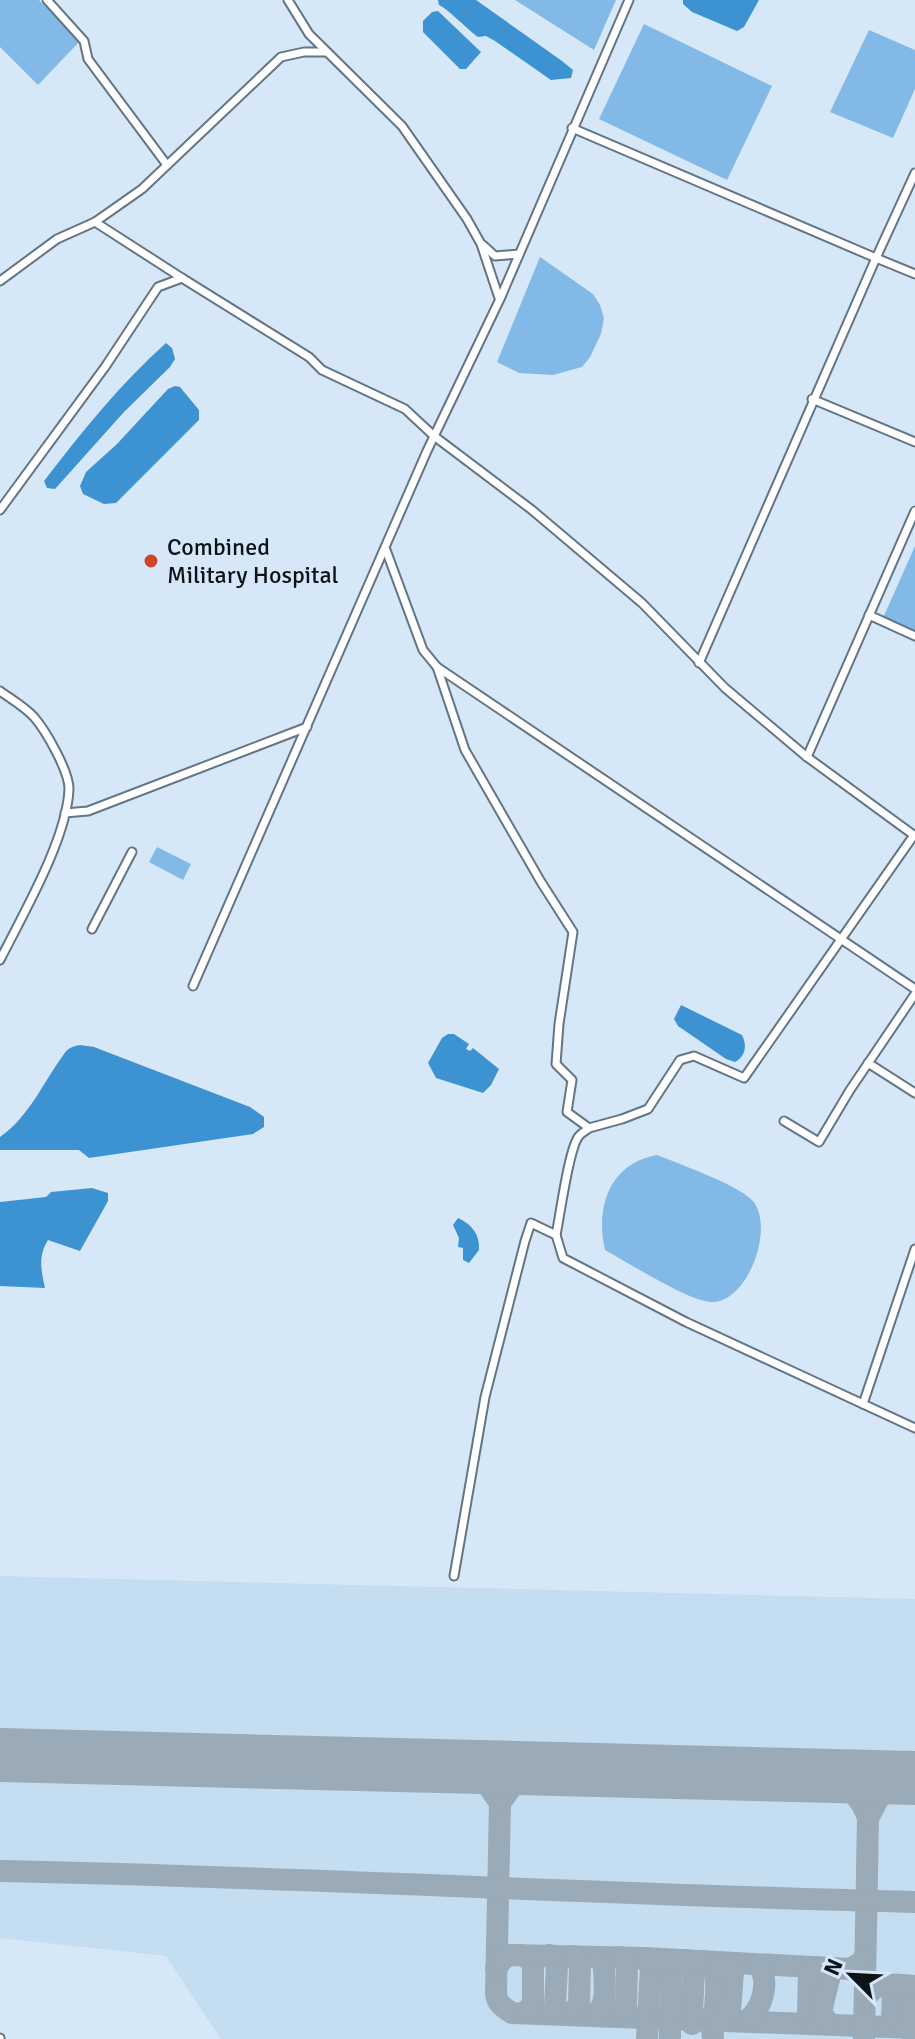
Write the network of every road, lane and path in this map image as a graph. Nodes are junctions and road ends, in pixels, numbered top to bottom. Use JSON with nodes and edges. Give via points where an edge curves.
{"nodes":[{"id":1,"x":47,"y":0,"type":"edge"},
{"id":2,"x":288,"y":0,"type":"edge"},
{"id":3,"x":629,"y":0,"type":"edge"},
{"id":4,"x":326,"y":52,"type":"junction"},
{"id":5,"x":572,"y":128,"type":"junction"},
{"id":6,"x":167,"y":165,"type":"junction"},
{"id":7,"x":915,"y":173,"type":"edge"},
{"id":8,"x":95,"y":222,"type":"junction"},
{"id":9,"x":481,"y":244,"type":"junction"},
{"id":10,"x":519,"y":254,"type":"junction"},
{"id":11,"x":876,"y":258,"type":"junction"},
{"id":12,"x":915,"y":274,"type":"edge"},
{"id":13,"x":182,"y":278,"type":"junction"},
{"id":14,"x":0,"y":281,"type":"edge"},
{"id":15,"x":500,"y":299,"type":"junction"},
{"id":16,"x":812,"y":399,"type":"junction"},
{"id":17,"x":434,"y":436,"type":"junction"},
{"id":18,"x":915,"y":442,"type":"edge"},
{"id":19,"x":0,"y":510,"type":"edge"},
{"id":20,"x":915,"y":511,"type":"edge"},
{"id":21,"x":386,"y":550,"type":"junction"},
{"id":22,"x":869,"y":615,"type":"junction"},
{"id":23,"x":915,"y":636,"type":"edge"},
{"id":24,"x":699,"y":663,"type":"junction"},
{"id":25,"x":437,"y":667,"type":"junction"},
{"id":26,"x":0,"y":691,"type":"edge"},
{"id":27,"x":308,"y":727,"type":"junction"},
{"id":28,"x":807,"y":757,"type":"junction"},
{"id":29,"x":65,"y":813,"type":"junction"},
{"id":30,"x":914,"y":835,"type":"edge"},
{"id":31,"x":132,"y":852,"type":"dead end"},
{"id":32,"x":92,"y":929,"type":"dead end"},
{"id":33,"x":842,"y":939,"type":"junction"},
{"id":34,"x":0,"y":960,"type":"edge"},
{"id":35,"x":193,"y":986,"type":"dead end"},
{"id":36,"x":915,"y":991,"type":"edge"},
{"id":37,"x":868,"y":1063,"type":"junction"},
{"id":38,"x":915,"y":1093,"type":"edge"},
{"id":39,"x":784,"y":1121,"type":"dead end"},
{"id":40,"x":589,"y":1128,"type":"junction"},
{"id":41,"x":556,"y":1235,"type":"junction"},
{"id":42,"x":915,"y":1249,"type":"edge"},
{"id":43,"x":863,"y":1404,"type":"junction"},
{"id":44,"x":915,"y":1428,"type":"edge"},
{"id":45,"x":454,"y":1576,"type":"dead end"}],
"edges":[{"from":1,"to":6,"type":"street","via":[[84,41],[88,59]]},
{"from":2,"to":4,"type":"street"},
{"from":3,"to":5,"type":"street"},
{"from":4,"to":6,"type":"street","via":[[281,57]]},
{"from":4,"to":9,"type":"street","via":[[402,126]]},
{"from":5,"to":10,"type":"street"},
{"from":5,"to":11,"type":"street"},
{"from":6,"to":8,"type":"street"},
{"from":7,"to":11,"type":"street"},
{"from":8,"to":13,"type":"street"},
{"from":8,"to":14,"type":"street","via":[[57,239]]},
{"from":9,"to":10,"type":"street","via":[[495,256]]},
{"from":9,"to":15,"type":"street"},
{"from":10,"to":15,"type":"street"},
{"from":11,"to":12,"type":"street"},
{"from":11,"to":16,"type":"street"},
{"from":13,"to":17,"type":"street","via":[[322,370],[405,409]]},
{"from":13,"to":19,"type":"street","via":[[158,287]]},
{"from":15,"to":17,"type":"street"},
{"from":16,"to":18,"type":"street"},
{"from":16,"to":24,"type":"street"},
{"from":17,"to":21,"type":"street"},
{"from":17,"to":24,"type":"street","via":[[642,603]]},
{"from":20,"to":22,"type":"street"},
{"from":21,"to":25,"type":"street","via":[[423,650]]},
{"from":21,"to":27,"type":"street"},
{"from":22,"to":23,"type":"street"},
{"from":22,"to":28,"type":"street"},
{"from":24,"to":28,"type":"street"},
{"from":25,"to":33,"type":"street"},
{"from":25,"to":40,"type":"street","via":[[465,750],[573,932],[556,1064],[572,1080],[567,1112]]},
{"from":26,"to":29,"type":"street","via":[[34,717],[57,754],[69,786]]},
{"from":27,"to":29,"type":"street","via":[[88,811]]},
{"from":27,"to":35,"type":"street"},
{"from":28,"to":30,"type":"street"},
{"from":29,"to":34,"type":"street","via":[[47,865]]},
{"from":30,"to":33,"type":"street"},
{"from":31,"to":32,"type":"street"},
{"from":33,"to":36,"type":"street"},
{"from":33,"to":40,"type":"street","via":[[744,1078],[694,1056],[680,1060],[648,1109]]},
{"from":36,"to":37,"type":"street"},
{"from":37,"to":38,"type":"street"},
{"from":37,"to":39,"type":"street","via":[[819,1142]]},
{"from":40,"to":41,"type":"street","via":[[571,1152]]},
{"from":41,"to":43,"type":"street","via":[[563,1258]]},
{"from":41,"to":45,"type":"street","via":[[531,1223],[525,1241],[485,1397]]},
{"from":42,"to":43,"type":"street"},
{"from":43,"to":44,"type":"street"}]}
